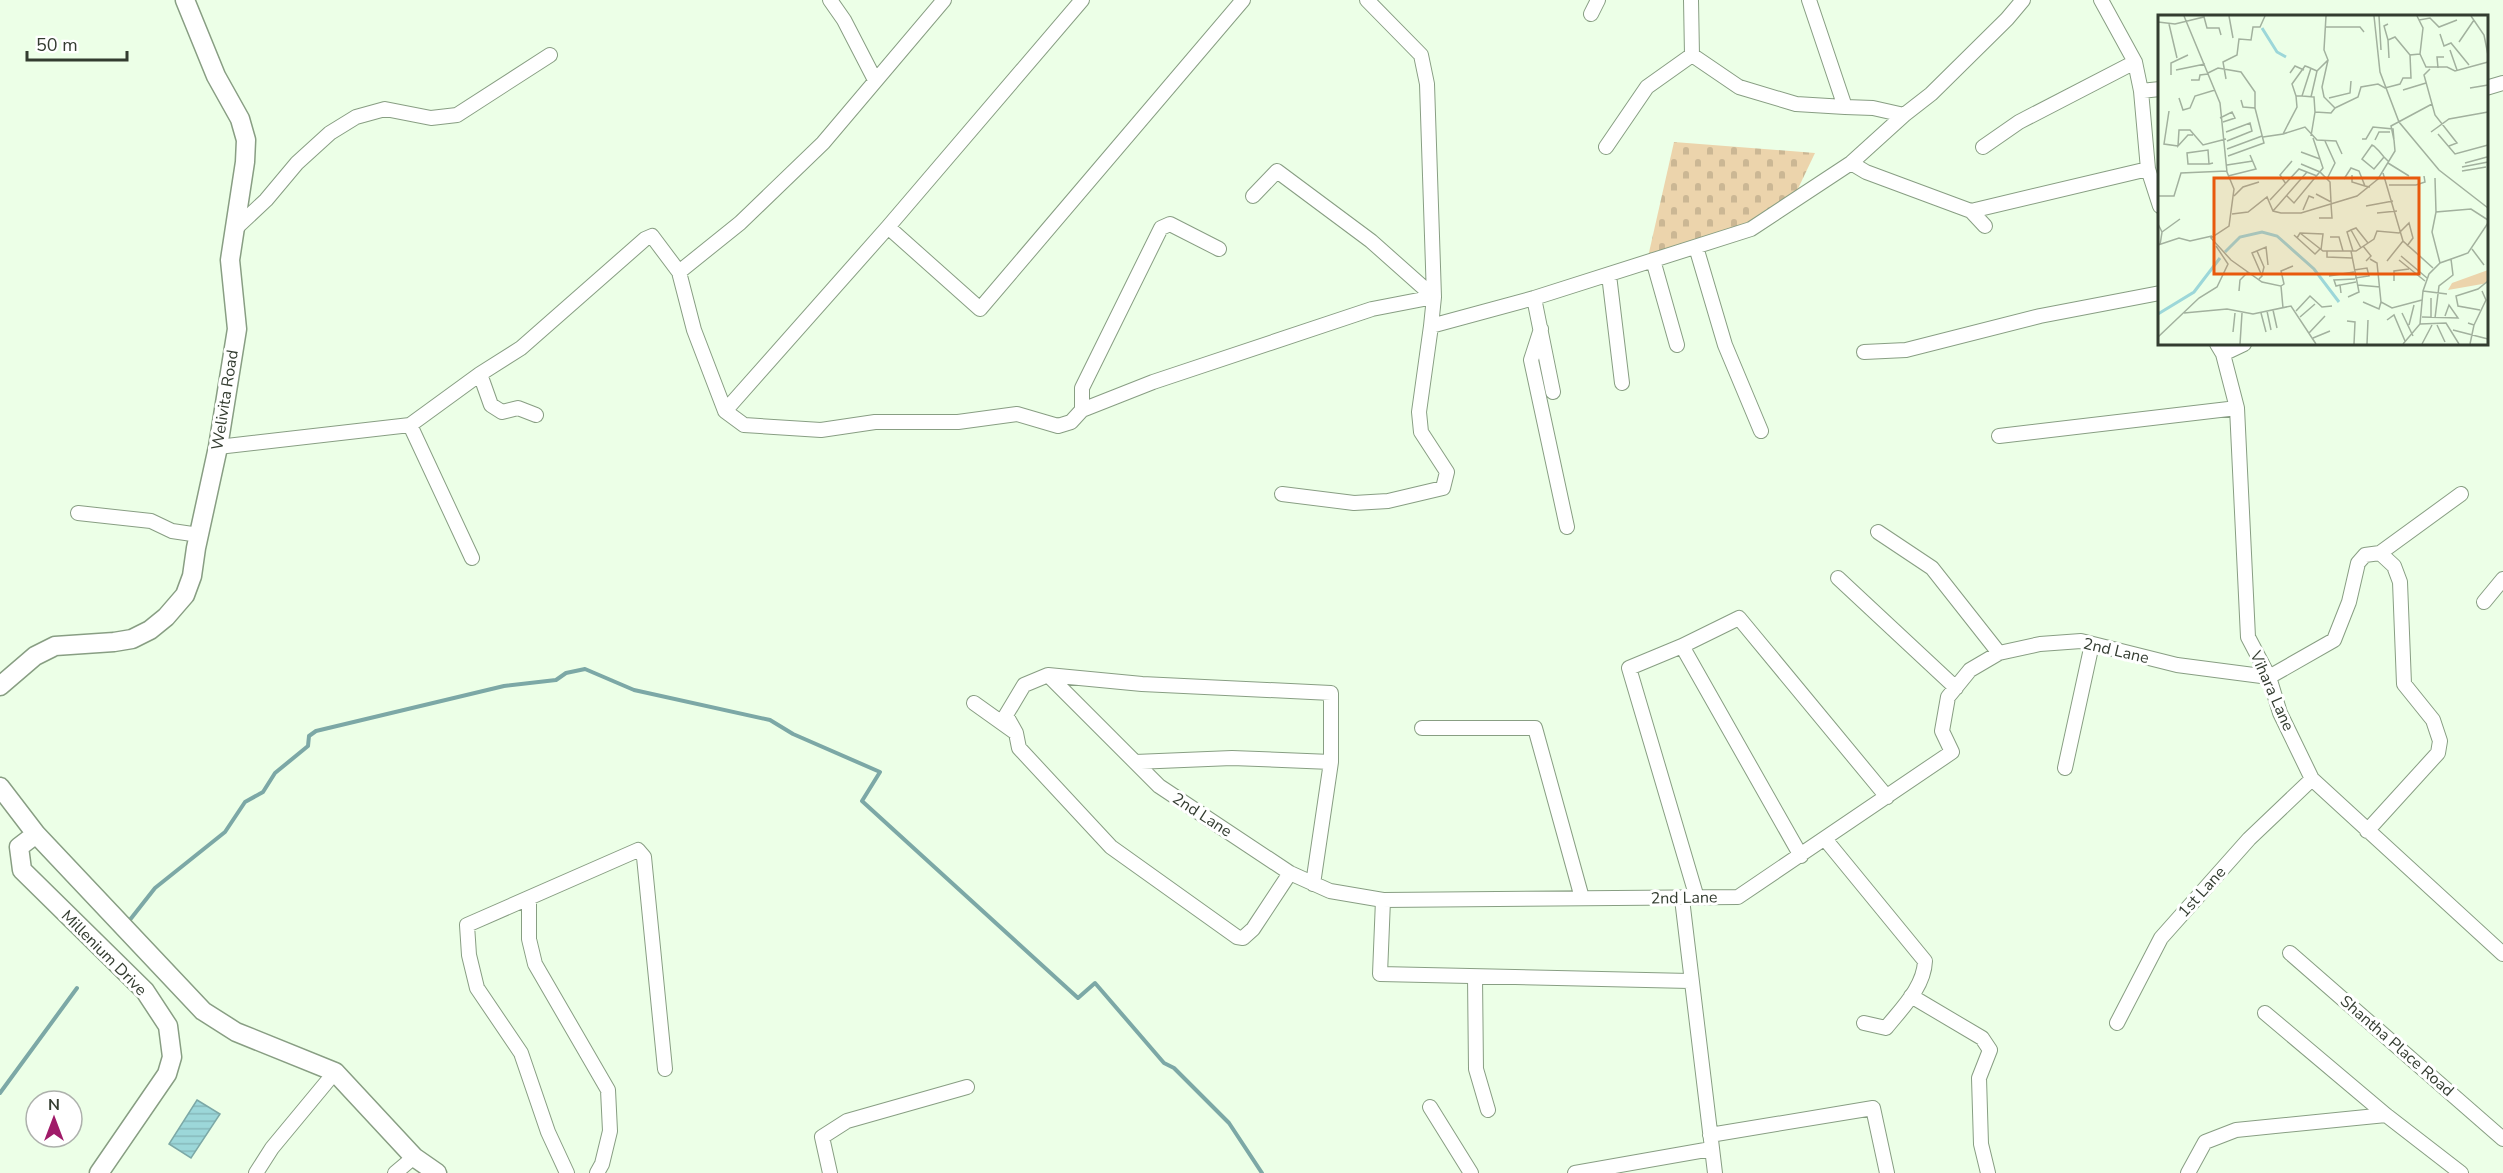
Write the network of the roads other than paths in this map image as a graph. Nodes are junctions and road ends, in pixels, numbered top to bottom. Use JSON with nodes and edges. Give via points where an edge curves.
{"nodes":[{"id":1,"x":185,"y":0,"type":"edge"},
{"id":2,"x":830,"y":0,"type":"edge"},
{"id":3,"x":944,"y":0,"type":"edge"},
{"id":4,"x":1082,"y":0,"type":"edge"},
{"id":5,"x":1243,"y":0,"type":"edge"},
{"id":6,"x":1367,"y":0,"type":"edge"},
{"id":7,"x":1598,"y":0,"type":"edge"},
{"id":8,"x":1692,"y":0,"type":"edge"},
{"id":9,"x":1809,"y":0,"type":"edge"},
{"id":10,"x":2023,"y":0,"type":"edge"},
{"id":11,"x":2102,"y":0,"type":"edge"},
{"id":12,"x":1382,"y":6,"type":"edge"},
{"id":13,"x":1592,"y":14,"type":"dead end"},
{"id":14,"x":550,"y":55,"type":"dead end"},
{"id":15,"x":1692,"y":56,"type":"junction"},
{"id":16,"x":2136,"y":62,"type":"junction"},
{"id":17,"x":875,"y":80,"type":"junction"},
{"id":18,"x":2503,"y":82,"type":"edge"},
{"id":19,"x":2488,"y":88,"type":"edge"},
{"id":20,"x":2158,"y":89,"type":"edge"},
{"id":21,"x":2141,"y":91,"type":"junction"},
{"id":22,"x":1845,"y":107,"type":"junction"},
{"id":23,"x":1904,"y":115,"type":"junction"},
{"id":24,"x":1606,"y":147,"type":"dead end"},
{"id":25,"x":1983,"y":147,"type":"dead end"},
{"id":26,"x":1851,"y":163,"type":"junction"},
{"id":27,"x":2148,"y":169,"type":"junction"},
{"id":28,"x":1253,"y":196,"type":"dead end"},
{"id":29,"x":2158,"y":201,"type":"edge"},
{"id":30,"x":1971,"y":212,"type":"junction"},
{"id":31,"x":1985,"y":226,"type":"dead end"},
{"id":32,"x":888,"y":227,"type":"junction"},
{"id":33,"x":234,"y":230,"type":"junction"},
{"id":34,"x":1696,"y":246,"type":"junction"},
{"id":35,"x":1219,"y":249,"type":"dead end"},
{"id":36,"x":1653,"y":260,"type":"junction"},
{"id":37,"x":679,"y":272,"type":"junction"},
{"id":38,"x":1609,"y":275,"type":"junction"},
{"id":39,"x":2158,"y":293,"type":"edge"},
{"id":40,"x":1434,"y":297,"type":"junction"},
{"id":41,"x":1534,"y":298,"type":"junction"},
{"id":42,"x":1431,"y":326,"type":"junction"},
{"id":43,"x":1541,"y":329,"type":"junction"},
{"id":44,"x":1677,"y":345,"type":"dead end"},
{"id":45,"x":2239,"y":345,"type":"edge"},
{"id":46,"x":2220,"y":349,"type":"edge"},
{"id":47,"x":1864,"y":352,"type":"dead end"},
{"id":48,"x":480,"y":374,"type":"junction"},
{"id":49,"x":1622,"y":383,"type":"dead end"},
{"id":50,"x":1554,"y":392,"type":"dead end"},
{"id":51,"x":2237,"y":408,"type":"junction"},
{"id":52,"x":1082,"y":410,"type":"junction"},
{"id":53,"x":725,"y":411,"type":"junction"},
{"id":54,"x":536,"y":415,"type":"dead end"},
{"id":55,"x":410,"y":425,"type":"junction"},
{"id":56,"x":1761,"y":431,"type":"dead end"},
{"id":57,"x":1999,"y":436,"type":"dead end"},
{"id":58,"x":218,"y":447,"type":"junction"},
{"id":59,"x":1282,"y":494,"type":"dead end"},
{"id":60,"x":2461,"y":495,"type":"dead end"},
{"id":61,"x":78,"y":513,"type":"dead end"},
{"id":62,"x":1567,"y":527,"type":"dead end"},
{"id":63,"x":1878,"y":532,"type":"dead end"},
{"id":64,"x":199,"y":535,"type":"junction"},
{"id":65,"x":2380,"y":554,"type":"junction"},
{"id":66,"x":472,"y":558,"type":"dead end"},
{"id":67,"x":1838,"y":579,"type":"dead end"},
{"id":68,"x":2503,"y":579,"type":"edge"},
{"id":69,"x":2484,"y":602,"type":"dead end"},
{"id":70,"x":2092,"y":644,"type":"junction"},
{"id":71,"x":1682,"y":646,"type":"junction"},
{"id":72,"x":1999,"y":653,"type":"junction"},
{"id":73,"x":1048,"y":675,"type":"junction"},
{"id":74,"x":2269,"y":676,"type":"junction"},
{"id":75,"x":0,"y":686,"type":"edge"},
{"id":76,"x":1956,"y":687,"type":"junction"},
{"id":77,"x":974,"y":703,"type":"dead end"},
{"id":78,"x":1422,"y":728,"type":"dead end"},
{"id":79,"x":1016,"y":733,"type":"junction"},
{"id":80,"x":1135,"y":762,"type":"junction"},
{"id":81,"x":1331,"y":762,"type":"junction"},
{"id":82,"x":2065,"y":768,"type":"dead end"},
{"id":83,"x":2312,"y":779,"type":"junction"},
{"id":84,"x":0,"y":787,"type":"edge"},
{"id":85,"x":1887,"y":796,"type":"junction"},
{"id":86,"x":2367,"y":831,"type":"junction"},
{"id":87,"x":36,"y":834,"type":"junction"},
{"id":88,"x":1824,"y":839,"type":"junction"},
{"id":89,"x":1801,"y":856,"type":"junction"},
{"id":90,"x":1290,"y":873,"type":"junction"},
{"id":91,"x":1313,"y":884,"type":"junction"},
{"id":92,"x":1582,"y":898,"type":"junction"},
{"id":93,"x":1697,"y":898,"type":"junction"},
{"id":94,"x":529,"y":899,"type":"junction"},
{"id":95,"x":1682,"y":899,"type":"junction"},
{"id":96,"x":1383,"y":900,"type":"junction"},
{"id":97,"x":2290,"y":953,"type":"dead end"},
{"id":98,"x":2503,"y":954,"type":"edge"},
{"id":99,"x":1475,"y":977,"type":"junction"},
{"id":100,"x":1690,"y":981,"type":"junction"},
{"id":101,"x":1911,"y":996,"type":"junction"},
{"id":102,"x":2265,"y":1013,"type":"dead end"},
{"id":103,"x":1864,"y":1023,"type":"dead end"},
{"id":104,"x":2117,"y":1023,"type":"dead end"},
{"id":105,"x":665,"y":1069,"type":"dead end"},
{"id":106,"x":334,"y":1072,"type":"junction"},
{"id":107,"x":967,"y":1087,"type":"dead end"},
{"id":108,"x":1430,"y":1107,"type":"dead end"},
{"id":109,"x":1488,"y":1110,"type":"dead end"},
{"id":110,"x":2386,"y":1115,"type":"junction"},
{"id":111,"x":2503,"y":1139,"type":"edge"},
{"id":112,"x":1711,"y":1142,"type":"junction"},
{"id":113,"x":414,"y":1157,"type":"junction"},
{"id":114,"x":99,"y":1173,"type":"edge"},
{"id":115,"x":256,"y":1173,"type":"edge"},
{"id":116,"x":395,"y":1173,"type":"edge"},
{"id":117,"x":437,"y":1173,"type":"edge"},
{"id":118,"x":567,"y":1173,"type":"edge"},
{"id":119,"x":597,"y":1173,"type":"edge"},
{"id":120,"x":830,"y":1173,"type":"edge"},
{"id":121,"x":1471,"y":1173,"type":"edge"},
{"id":122,"x":1575,"y":1173,"type":"edge"},
{"id":123,"x":1715,"y":1173,"type":"edge"},
{"id":124,"x":1887,"y":1173,"type":"edge"},
{"id":125,"x":1988,"y":1173,"type":"edge"},
{"id":126,"x":2188,"y":1173,"type":"edge"},
{"id":127,"x":2460,"y":1173,"type":"edge"}],
"edges":[{"from":1,"to":33,"type":"street","name":"Welivita Road","via":[[216,76],[244,130],[245,162]]},
{"from":2,"to":17,"type":"street"},
{"from":3,"to":17,"type":"street"},
{"from":4,"to":32,"type":"street"},
{"from":5,"to":32,"type":"street","via":[[980,309]]},
{"from":6,"to":12,"type":"street"},
{"from":7,"to":13,"type":"street"},
{"from":8,"to":15,"type":"street"},
{"from":9,"to":22,"type":"street"},
{"from":10,"to":23,"type":"street","via":[[1940,86]]},
{"from":11,"to":16,"type":"street"},
{"from":12,"to":40,"type":"street","via":[[1421,55],[1427,84]]},
{"from":14,"to":33,"type":"street","via":[[457,115],[431,118],[385,109],[356,117],[330,133],[297,163],[266,201]]},
{"from":15,"to":22,"type":"street","via":[[1739,87],[1796,104]]},
{"from":15,"to":24,"type":"street","via":[[1647,87]]},
{"from":16,"to":21,"type":"street"},
{"from":16,"to":25,"type":"street","via":[[2019,122]]},
{"from":17,"to":37,"type":"street","via":[[814,151],[740,223]]},
{"from":18,"to":19,"type":"street"},
{"from":20,"to":21,"type":"street"},
{"from":21,"to":27,"type":"street"},
{"from":22,"to":23,"type":"street"},
{"from":23,"to":26,"type":"street"},
{"from":26,"to":30,"type":"street"},
{"from":26,"to":34,"type":"street","via":[[1751,229]]},
{"from":27,"to":29,"type":"street"},
{"from":27,"to":30,"type":"street"},
{"from":28,"to":40,"type":"street","via":[[1277,171],[1371,241]]},
{"from":30,"to":31,"type":"street"},
{"from":32,"to":53,"type":"street"},
{"from":33,"to":58,"type":"street","name":"Welivita Road","via":[[230,260],[237,329]]},
{"from":34,"to":36,"type":"street"},
{"from":34,"to":56,"type":"street","via":[[1725,345]]},
{"from":35,"to":52,"type":"street","via":[[1170,224],[1161,228],[1082,388]]},
{"from":36,"to":38,"type":"street"},
{"from":36,"to":44,"type":"street"},
{"from":37,"to":48,"type":"street","via":[[652,236],[645,239],[521,348]]},
{"from":37,"to":53,"type":"street","via":[[694,330]]},
{"from":38,"to":41,"type":"street"},
{"from":38,"to":49,"type":"street"},
{"from":39,"to":47,"type":"street","via":[[2040,316],[1906,350]]},
{"from":40,"to":42,"type":"street"},
{"from":40,"to":52,"type":"street","via":[[1372,309],[1153,382]]},
{"from":41,"to":42,"type":"street"},
{"from":41,"to":43,"type":"street"},
{"from":42,"to":59,"type":"street","via":[[1419,412],[1421,432],[1447,472],[1443,488],[1388,501],[1354,503]]},
{"from":43,"to":50,"type":"street"},
{"from":43,"to":62,"type":"street","via":[[1531,360]]},
{"from":45,"to":46,"type":"street"},
{"from":46,"to":51,"type":"street","name":"Vihara Lane"},
{"from":48,"to":54,"type":"street","via":[[491,405],[502,412],[518,408]]},
{"from":48,"to":55,"type":"street"},
{"from":51,"to":57,"type":"street"},
{"from":51,"to":74,"type":"street","name":"Vihara Lane","via":[[2248,637]]},
{"from":52,"to":53,"type":"street","via":[[1071,422],[1058,426],[1017,414],[958,422],[875,422],[821,430],[744,424]]},
{"from":55,"to":58,"type":"street"},
{"from":55,"to":66,"type":"street"},
{"from":58,"to":64,"type":"street","name":"Welivita Road"},
{"from":60,"to":65,"type":"street"},
{"from":61,"to":64,"type":"street","via":[[151,521],[172,531]]},
{"from":63,"to":72,"type":"street","via":[[1932,568]]},
{"from":64,"to":75,"type":"street","name":"Welivita Road","via":[[185,595],[150,630],[114,642],[55,645],[35,656]]},
{"from":65,"to":74,"type":"street","via":[[2365,555],[2358,563],[2349,602],[2334,640]]},
{"from":65,"to":86,"type":"street","via":[[2394,566],[2400,582],[2404,684],[2433,720],[2440,741],[2438,753]]},
{"from":67,"to":76,"type":"street"},
{"from":68,"to":69,"type":"street"},
{"from":70,"to":72,"type":"street","name":"2nd Lane","via":[[2040,644]]},
{"from":70,"to":74,"type":"street","name":"2nd Lane","via":[[2177,665]]},
{"from":70,"to":82,"type":"street"},
{"from":71,"to":85,"type":"street","via":[[1739,618]]},
{"from":71,"to":89,"type":"street"},
{"from":71,"to":93,"type":"street","via":[[1629,668]]},
{"from":72,"to":76,"type":"street","name":"2nd Lane","via":[[1970,670]]},
{"from":73,"to":79,"type":"street","via":[[1024,685],[1006,715]]},
{"from":73,"to":80,"type":"street","name":"2nd Lane"},
{"from":73,"to":81,"type":"street","via":[[1142,684],[1331,693]]},
{"from":74,"to":83,"type":"street","name":"Vihara Lane","via":[[2280,712]]},
{"from":76,"to":85,"type":"street","name":"2nd Lane","via":[[1948,697],[1942,731],[1952,752]]},
{"from":77,"to":79,"type":"street"},
{"from":78,"to":92,"type":"street","via":[[1535,728]]},
{"from":79,"to":90,"type":"street","via":[[1019,748],[1112,847],[1237,937],[1243,938],[1253,929]]},
{"from":80,"to":81,"type":"street","via":[[1232,758]]},
{"from":80,"to":90,"type":"street","name":"2nd Lane","via":[[1159,786]]},
{"from":81,"to":91,"type":"street"},
{"from":83,"to":86,"type":"street","name":"Vihara Lane"},
{"from":83,"to":104,"type":"street","name":"1st Lane","via":[[2249,839],[2161,938]]},
{"from":84,"to":87,"type":"street"},
{"from":85,"to":88,"type":"street","name":"2nd Lane"},
{"from":86,"to":98,"type":"street","name":"Vihara Lane"},
{"from":87,"to":106,"type":"street","via":[[203,1011],[236,1032]]},
{"from":87,"to":114,"type":"street","name":"Millenium Drive","via":[[19,848],[22,870],[145,991],[168,1026],[172,1058],[167,1074]]},
{"from":88,"to":89,"type":"street","name":"2nd Lane"},
{"from":88,"to":101,"type":"street","via":[[1924,960],[1924,973]]},
{"from":89,"to":93,"type":"street","name":"2nd Lane","via":[[1738,897]]},
{"from":90,"to":91,"type":"street","name":"2nd Lane"},
{"from":91,"to":96,"type":"street","name":"2nd Lane","via":[[1330,891]]},
{"from":92,"to":95,"type":"street","name":"2nd Lane"},
{"from":92,"to":96,"type":"street","name":"2nd Lane"},
{"from":93,"to":95,"type":"street","name":"2nd Lane"},
{"from":94,"to":105,"type":"street","via":[[638,850],[644,857]]},
{"from":94,"to":118,"type":"street","via":[[467,925],[469,955],[477,988],[521,1053],[548,1132]]},
{"from":94,"to":119,"type":"street","via":[[529,939],[535,964],[608,1090],[610,1131]]},
{"from":95,"to":100,"type":"street"},
{"from":96,"to":99,"type":"street","via":[[1380,974]]},
{"from":97,"to":111,"type":"street","name":"Shantha Place Road"},
{"from":99,"to":100,"type":"street"},
{"from":99,"to":109,"type":"street","via":[[1476,1069]]},
{"from":100,"to":112,"type":"street"},
{"from":101,"to":103,"type":"street","via":[[1886,1028]]},
{"from":101,"to":125,"type":"street","via":[[1982,1038],[1990,1050],[1979,1078],[1981,1144]]},
{"from":102,"to":110,"type":"street"},
{"from":106,"to":113,"type":"street"},
{"from":106,"to":115,"type":"street"},
{"from":107,"to":120,"type":"street","via":[[847,1121],[822,1137]]},
{"from":108,"to":121,"type":"street"},
{"from":110,"to":126,"type":"street","via":[[2236,1130],[2205,1142]]},
{"from":110,"to":127,"type":"street"},
{"from":112,"to":122,"type":"street"},
{"from":112,"to":123,"type":"street"},
{"from":112,"to":124,"type":"street","via":[[1873,1108]]},
{"from":113,"to":116,"type":"street"},
{"from":113,"to":117,"type":"street"}]}
